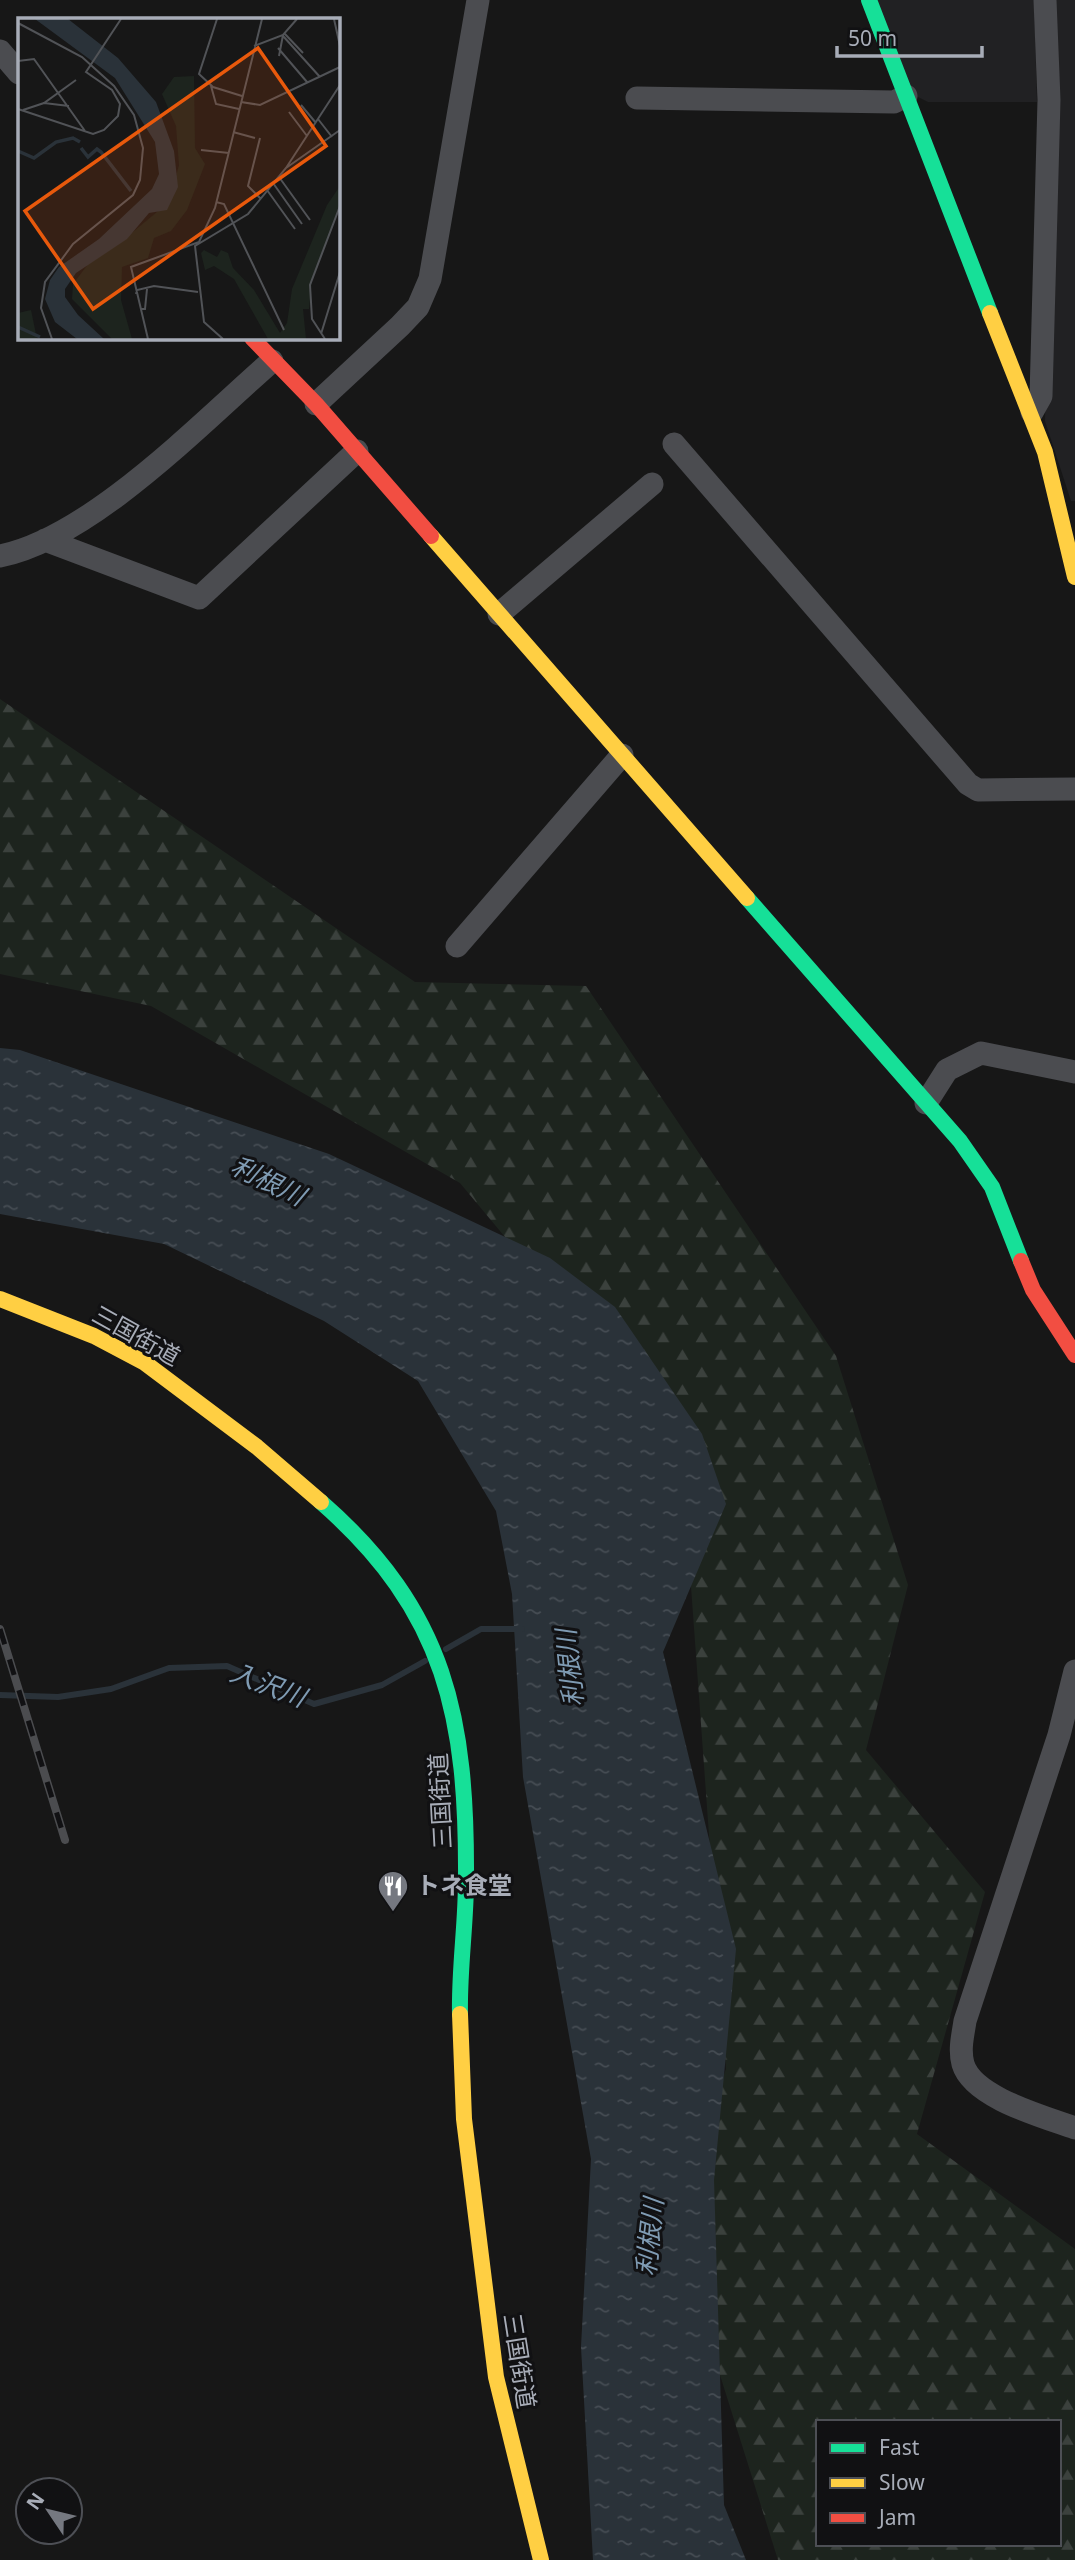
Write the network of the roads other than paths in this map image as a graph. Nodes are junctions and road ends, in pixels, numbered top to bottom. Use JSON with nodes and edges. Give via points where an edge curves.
{"nodes":[{"id":1,"x":478,"y":0,"type":"edge"},
{"id":2,"x":869,"y":0,"type":"edge"},
{"id":3,"x":1045,"y":0,"type":"edge"},
{"id":4,"x":0,"y":51,"type":"edge"},
{"id":5,"x":18,"y":72,"type":"edge"},
{"id":6,"x":906,"y":96,"type":"junction"},
{"id":7,"x":637,"y":98,"type":"dead end"},
{"id":8,"x":254,"y":340,"type":"edge"},
{"id":9,"x":272,"y":361,"type":"junction"},
{"id":10,"x":316,"y":404,"type":"junction"},
{"id":11,"x":1032,"y":412,"type":"junction"},
{"id":12,"x":674,"y":444,"type":"dead end"},
{"id":13,"x":357,"y":451,"type":"junction"},
{"id":14,"x":652,"y":484,"type":"dead end"},
{"id":15,"x":1068,"y":508,"type":"edge"},
{"id":16,"x":45,"y":540,"type":"junction"},
{"id":17,"x":0,"y":556,"type":"edge"},
{"id":18,"x":1075,"y":577,"type":"edge"},
{"id":19,"x":499,"y":614,"type":"junction"},
{"id":20,"x":622,"y":755,"type":"junction"},
{"id":21,"x":1075,"y":789,"type":"edge"},
{"id":22,"x":457,"y":946,"type":"dead end"},
{"id":23,"x":1075,"y":1072,"type":"edge"},
{"id":24,"x":926,"y":1103,"type":"junction"},
{"id":25,"x":0,"y":1298,"type":"edge"},
{"id":26,"x":1075,"y":1355,"type":"edge"},
{"id":27,"x":1075,"y":1671,"type":"edge"},
{"id":28,"x":1075,"y":2128,"type":"edge"},
{"id":29,"x":541,"y":2560,"type":"edge"}],
"edges":[{"from":1,"to":10,"type":"street","via":[[430,279],[418,307]]},
{"from":2,"to":6,"type":"main road"},
{"from":3,"to":11,"type":"street","via":[[1049,100],[1041,396]]},
{"from":4,"to":5,"type":"street"},
{"from":6,"to":7,"type":"street","via":[[894,102]]},
{"from":6,"to":11,"type":"main road"},
{"from":8,"to":9,"type":"main road"},
{"from":9,"to":10,"type":"main road"},
{"from":9,"to":16,"type":"street","via":[[120,494]]},
{"from":10,"to":13,"type":"main road"},
{"from":11,"to":15,"type":"main road"},
{"from":12,"to":21,"type":"street","via":[[968,784],[978,790]]},
{"from":13,"to":16,"type":"street","via":[[200,598]]},
{"from":13,"to":19,"type":"main road"},
{"from":14,"to":19,"type":"street"},
{"from":15,"to":18,"type":"main road"},
{"from":16,"to":17,"type":"street"},
{"from":19,"to":20,"type":"main road"},
{"from":20,"to":22,"type":"street"},
{"from":20,"to":24,"type":"main road"},
{"from":23,"to":24,"type":"street","via":[[981,1053],[947,1070]]},
{"from":24,"to":26,"type":"main road","via":[[992,1187],[1033,1290]]},
{"from":25,"to":29,"type":"main road","name":"三国街道","via":[[94,1336],[145,1363],[257,1447],[383,1563],[418,1615],[434,1652],[461,1744],[465,1792],[466,1883],[459,1979],[464,2119],[496,2377]]},
{"from":27,"to":28,"type":"street","via":[[1059,1735],[965,2021],[961,2050],[964,2068],[975,2083],[999,2099]]}]}
